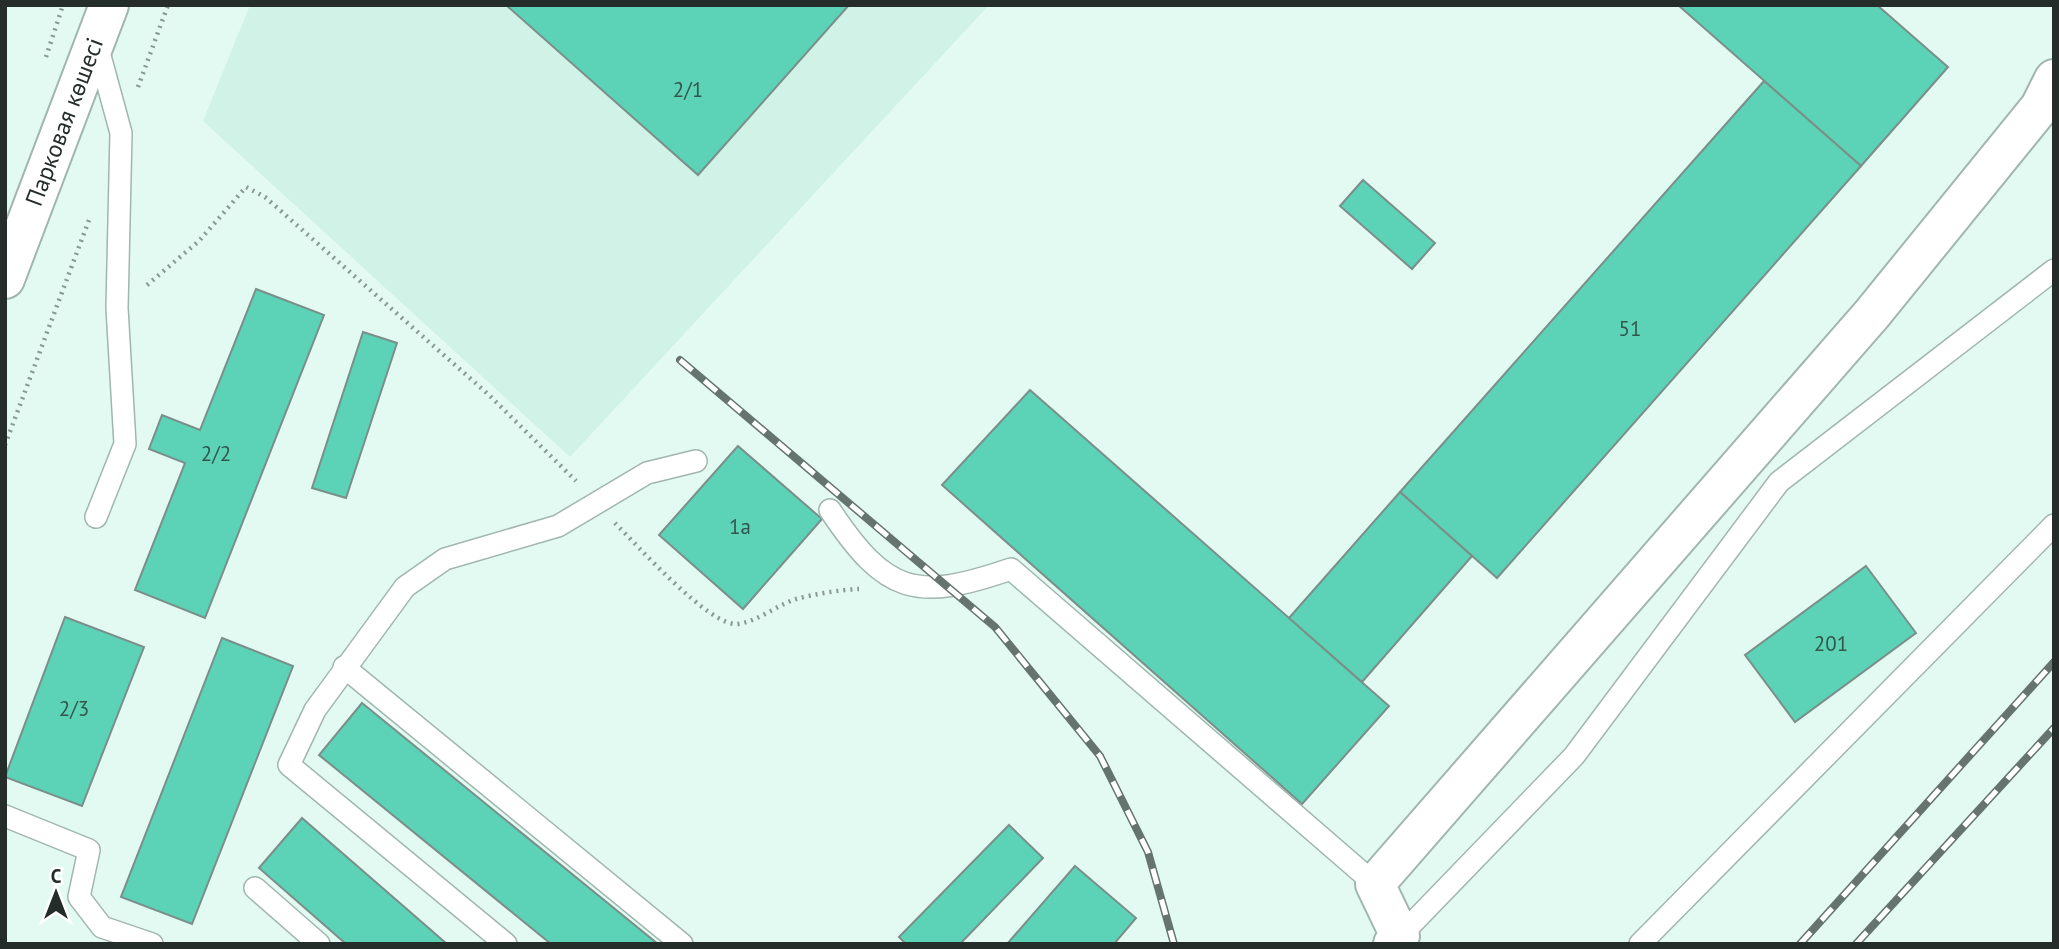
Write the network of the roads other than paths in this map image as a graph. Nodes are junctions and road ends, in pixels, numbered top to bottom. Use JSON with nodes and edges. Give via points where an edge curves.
{"nodes":[{"id":1,"x":109,"y":5,"type":"edge"},
{"id":2,"x":95,"y":40,"type":"junction"},
{"id":3,"x":2054,"y":79,"type":"edge"},
{"id":4,"x":2054,"y":270,"type":"edge"},
{"id":5,"x":5,"y":279,"type":"edge"},
{"id":6,"x":696,"y":461,"type":"dead end"},
{"id":7,"x":830,"y":510,"type":"dead end"},
{"id":8,"x":96,"y":517,"type":"dead end"},
{"id":9,"x":2054,"y":525,"type":"edge"},
{"id":10,"x":344,"y":667,"type":"junction"},
{"id":11,"x":5,"y":816,"type":"edge"},
{"id":12,"x":1375,"y":884,"type":"junction"},
{"id":13,"x":255,"y":888,"type":"dead end"},
{"id":14,"x":1399,"y":941,"type":"edge"},
{"id":15,"x":152,"y":944,"type":"edge"},
{"id":16,"x":319,"y":944,"type":"edge"},
{"id":17,"x":506,"y":944,"type":"edge"},
{"id":18,"x":682,"y":944,"type":"edge"},
{"id":19,"x":1640,"y":944,"type":"edge"}],
"edges":[{"from":1,"to":2,"type":"street","name":"Парковая көшесі"},
{"from":2,"to":5,"type":"street","name":"Парковая көшесі"},
{"from":2,"to":8,"type":"lane","via":[[121,133],[117,308],[125,444]]},
{"from":3,"to":12,"type":"street","via":[[2040,107],[1872,314]]},
{"from":4,"to":14,"type":"lane","via":[[1779,482],[1574,756]]},
{"from":6,"to":10,"type":"lane","via":[[647,473],[558,526],[445,559],[405,587]]},
{"from":7,"to":12,"type":"lane","via":[[879,572],[909,587],[971,583],[1011,569]]},
{"from":9,"to":19,"type":"lane"},
{"from":10,"to":17,"type":"lane","via":[[315,710],[289,765]]},
{"from":10,"to":18,"type":"lane"},
{"from":11,"to":15,"type":"lane","via":[[89,850],[79,897],[102,927]]},
{"from":12,"to":14,"type":"street"},
{"from":13,"to":16,"type":"lane"}]}
